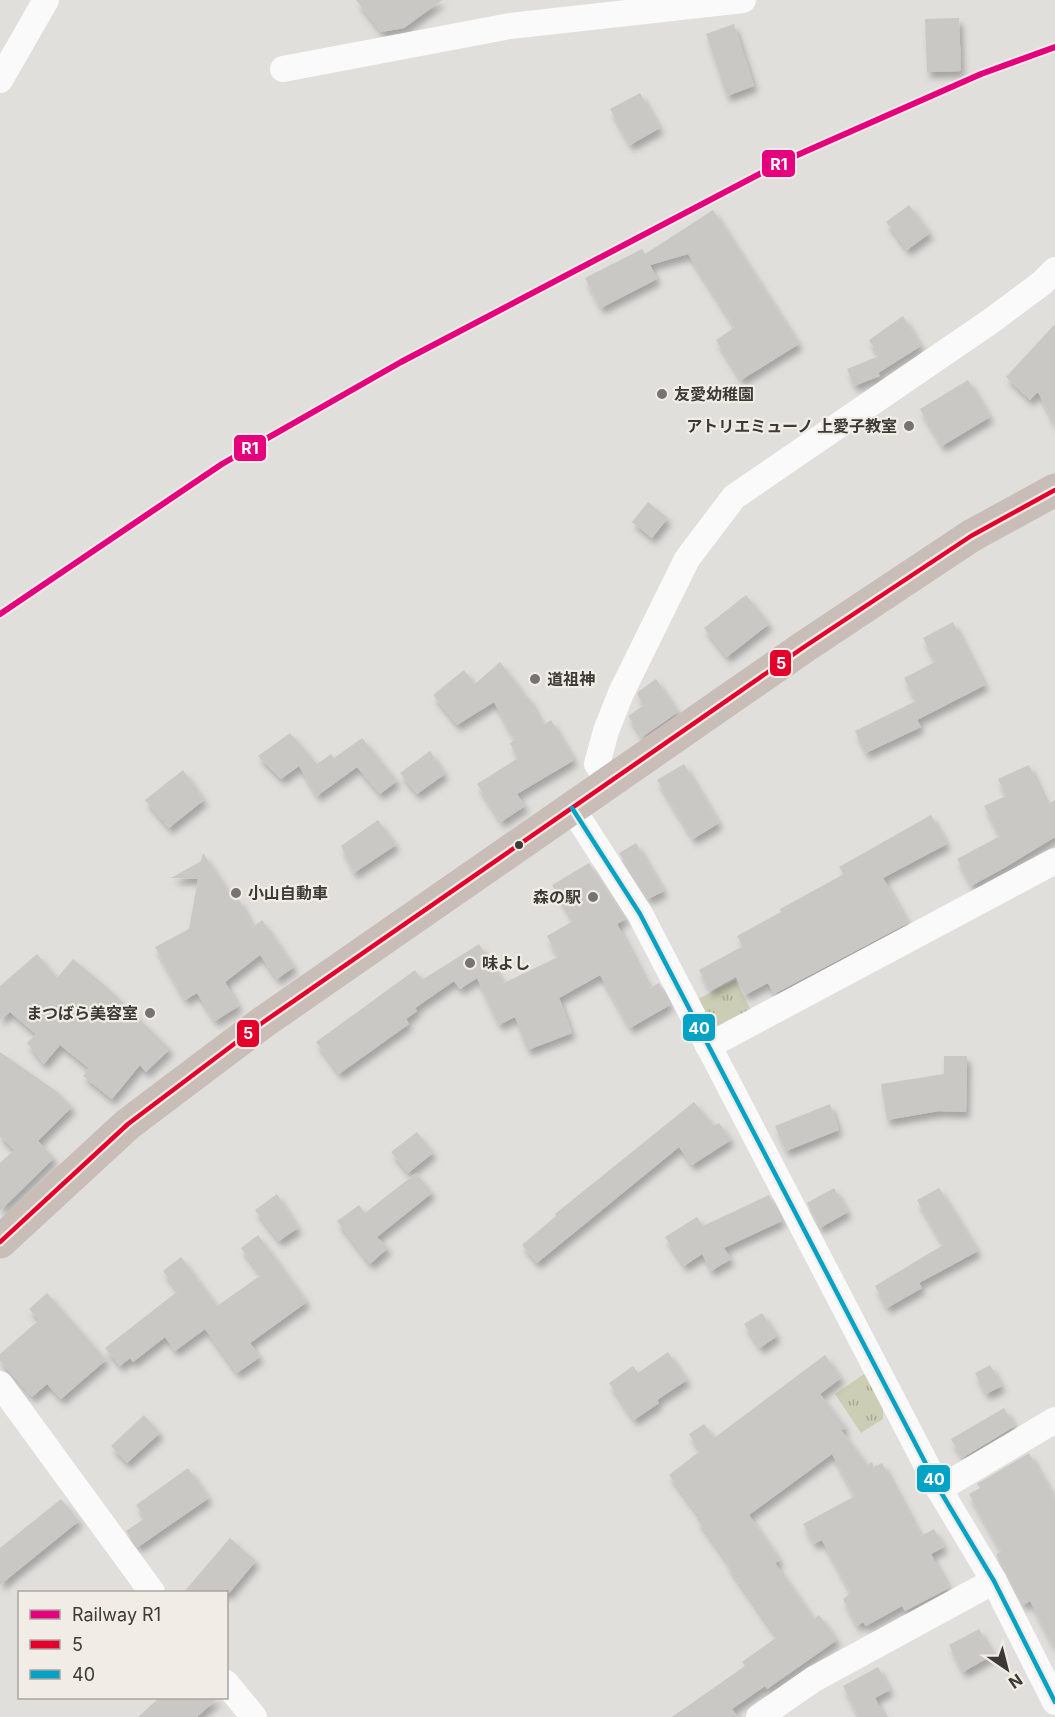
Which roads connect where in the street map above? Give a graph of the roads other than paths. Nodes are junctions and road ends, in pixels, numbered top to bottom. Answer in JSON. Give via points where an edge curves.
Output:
{"nodes":[{"id":1,"x":46,"y":0,"type":"edge"},
{"id":2,"x":743,"y":0,"type":"edge"},
{"id":3,"x":283,"y":69,"type":"dead end"},
{"id":4,"x":0,"y":80,"type":"edge"},
{"id":5,"x":1055,"y":270,"type":"edge"},
{"id":6,"x":1055,"y":490,"type":"edge"},
{"id":7,"x":608,"y":781,"type":"junction"},
{"id":8,"x":572,"y":808,"type":"junction"},
{"id":9,"x":1055,"y":861,"type":"edge"},
{"id":10,"x":708,"y":1046,"type":"junction"},
{"id":11,"x":0,"y":1242,"type":"edge"},
{"id":12,"x":0,"y":1384,"type":"edge"},
{"id":13,"x":1055,"y":1420,"type":"edge"},
{"id":14,"x":939,"y":1489,"type":"junction"},
{"id":15,"x":994,"y":1581,"type":"junction"},
{"id":16,"x":151,"y":1591,"type":"edge"},
{"id":17,"x":228,"y":1685,"type":"edge"},
{"id":18,"x":1055,"y":1702,"type":"edge"},
{"id":19,"x":254,"y":1717,"type":"edge"},
{"id":20,"x":759,"y":1717,"type":"edge"}],
"edges":[{"from":1,"to":4,"type":"street"},
{"from":2,"to":3,"type":"street","via":[[510,26]]},
{"from":5,"to":7,"type":"street","via":[[991,321],[734,497],[687,559],[621,693],[597,764]]},
{"from":6,"to":7,"type":"highway","via":[[971,536]]},
{"from":7,"to":8,"type":"highway"},
{"from":8,"to":10,"type":"street","via":[[640,914]]},
{"from":8,"to":11,"type":"highway","via":[[215,1057],[128,1124]]},
{"from":9,"to":10,"type":"street"},
{"from":10,"to":14,"type":"street"},
{"from":12,"to":16,"type":"street"},
{"from":13,"to":14,"type":"street"},
{"from":14,"to":15,"type":"street"},
{"from":15,"to":18,"type":"street"},
{"from":15,"to":20,"type":"street","via":[[814,1678]]},
{"from":17,"to":19,"type":"street"}]}
